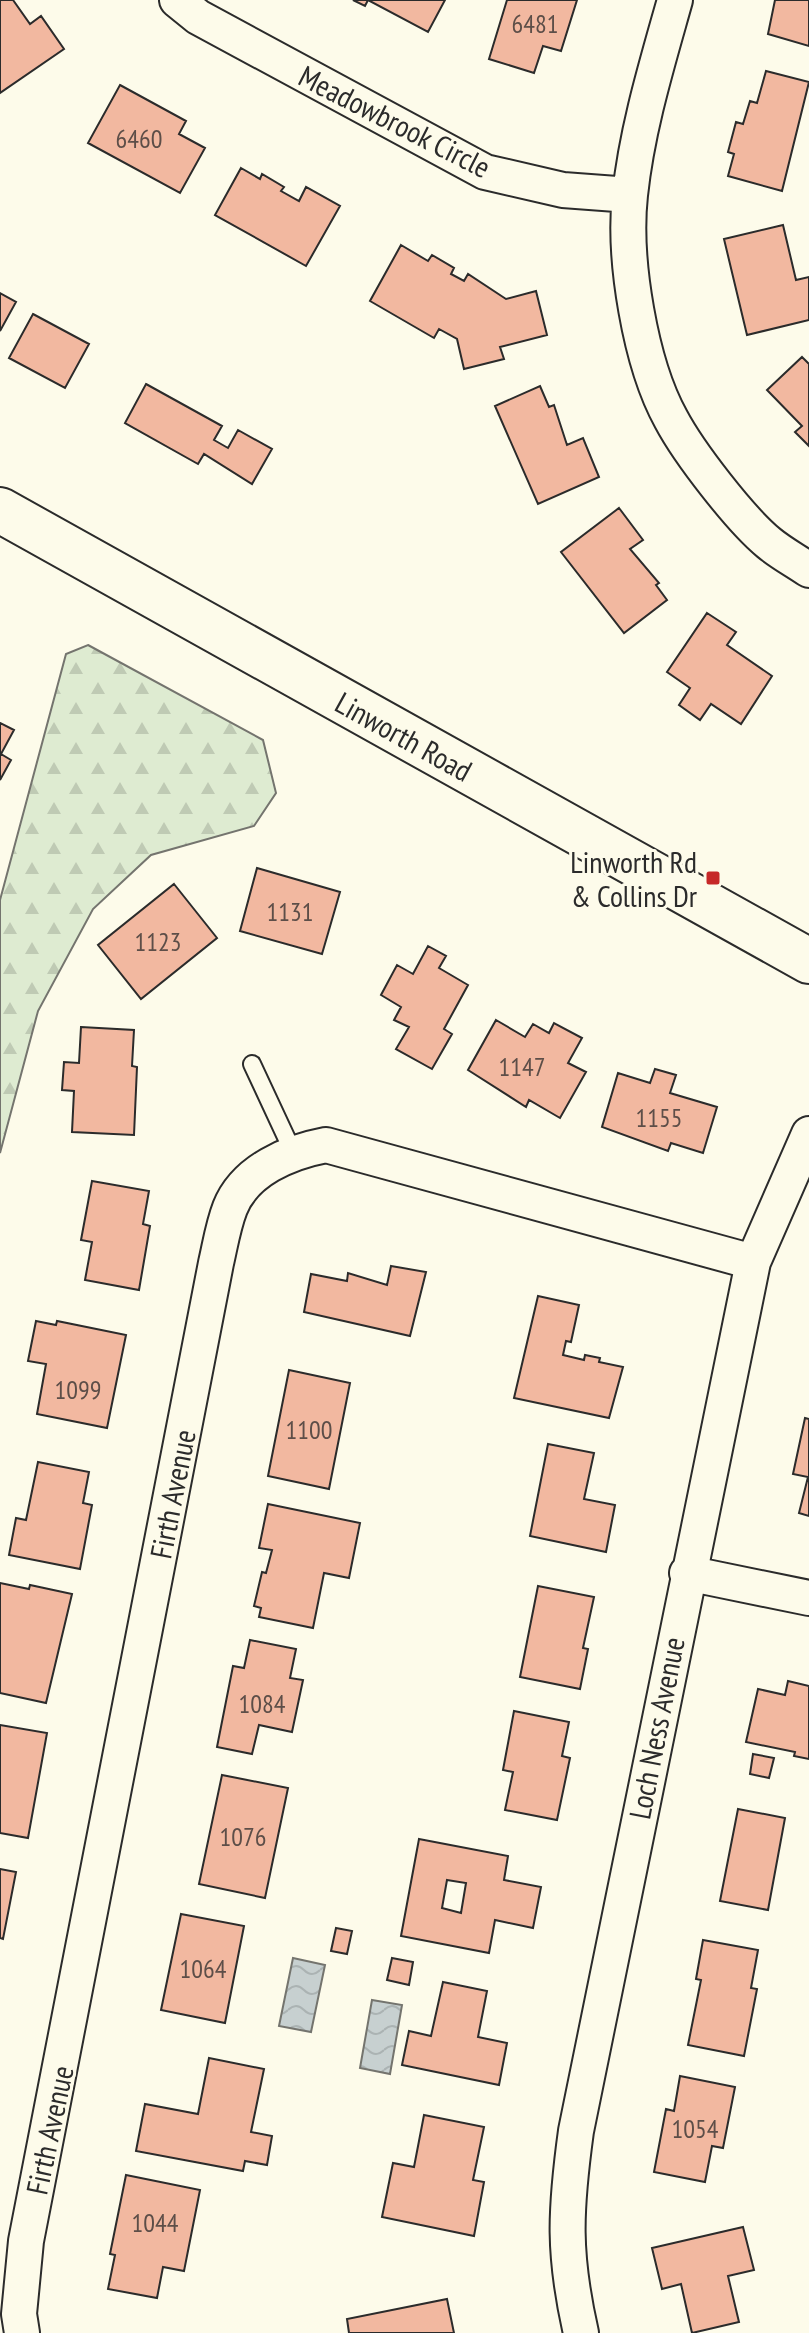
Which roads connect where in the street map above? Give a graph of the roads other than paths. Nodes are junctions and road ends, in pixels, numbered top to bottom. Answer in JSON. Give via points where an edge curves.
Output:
{"nodes":[{"id":1,"x":177,"y":0,"type":"edge"},
{"id":2,"x":675,"y":0,"type":"edge"},
{"id":3,"x":630,"y":195,"type":"junction"},
{"id":4,"x":0,"y":510,"type":"edge"},
{"id":5,"x":809,"y":570,"type":"edge"},
{"id":6,"x":809,"y":961,"type":"edge"},
{"id":7,"x":252,"y":1064,"type":"dead end"},
{"id":8,"x":809,"y":1134,"type":"edge"},
{"id":9,"x":293,"y":1152,"type":"junction"},
{"id":10,"x":753,"y":1262,"type":"junction"},
{"id":11,"x":687,"y":1573,"type":"junction"},
{"id":12,"x":809,"y":1598,"type":"edge"},
{"id":13,"x":22,"y":2333,"type":"edge"},
{"id":14,"x":581,"y":2333,"type":"edge"}],
"edges":[{"from":1,"to":3,"type":"street","name":"Meadowbrook Circle","via":[[198,17],[485,172],[563,190]]},
{"from":2,"to":3,"type":"street"},
{"from":3,"to":5,"type":"street","via":[[631,276],[641,335],[671,419],[767,542]]},
{"from":4,"to":6,"type":"main road","name":"Linworth Road"},
{"from":7,"to":9,"type":"lane"},
{"from":8,"to":10,"type":"street","name":"Loch Ness Avenue"},
{"from":9,"to":10,"type":"street","name":"Firth Avenue","via":[[326,1145]]},
{"from":9,"to":13,"type":"street","name":"Firth Avenue","via":[[261,1170],[231,1206],[216,1263],[26,2241]]},
{"from":10,"to":11,"type":"street","name":"Loch Ness Avenue"},
{"from":11,"to":12,"type":"street"},
{"from":11,"to":14,"type":"street","name":"Loch Ness Avenue","via":[[576,2131],[565,2211],[569,2280]]}]}
